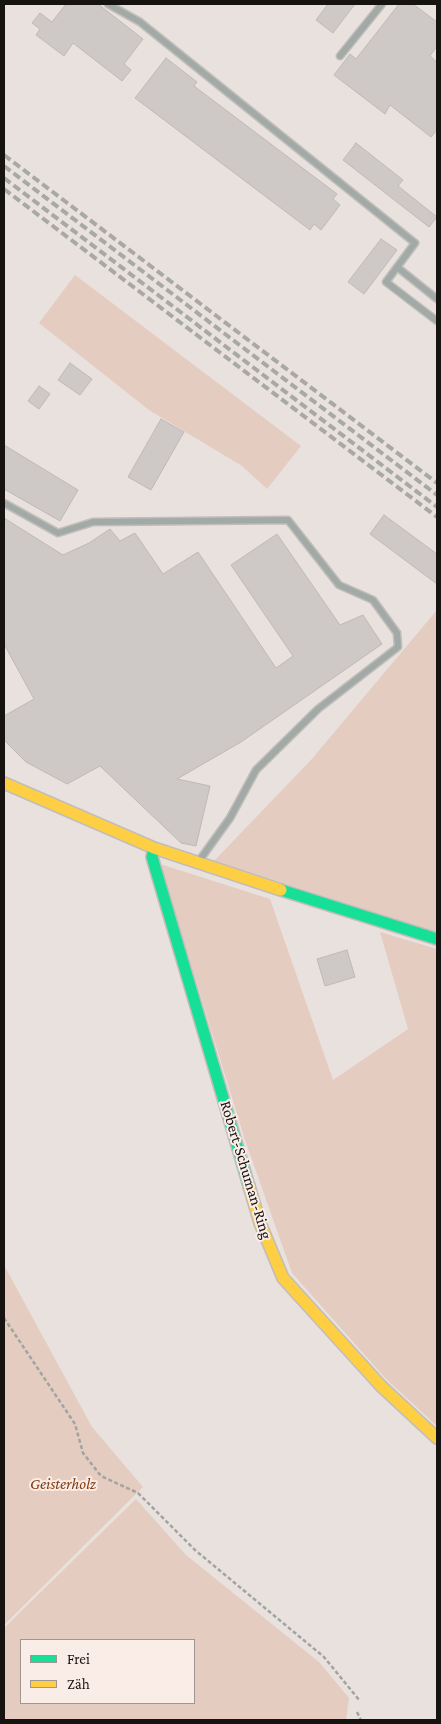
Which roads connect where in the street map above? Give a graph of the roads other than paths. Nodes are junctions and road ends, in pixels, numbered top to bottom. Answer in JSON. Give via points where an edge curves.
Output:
{"nodes":[{"id":1,"x":108,"y":4,"type":"edge"},
{"id":2,"x":382,"y":4,"type":"edge"},
{"id":3,"x":340,"y":56,"type":"dead end"},
{"id":4,"x":398,"y":267,"type":"junction"},
{"id":5,"x":437,"y":299,"type":"edge"},
{"id":6,"x":437,"y":322,"type":"edge"},
{"id":7,"x":4,"y":503,"type":"edge"},
{"id":8,"x":4,"y":783,"type":"edge"},
{"id":9,"x":154,"y":848,"type":"junction"},
{"id":10,"x":197,"y":863,"type":"junction"},
{"id":11,"x":437,"y":939,"type":"edge"},
{"id":12,"x":437,"y":1438,"type":"edge"}],
"edges":[{"from":1,"to":4,"type":"lane","via":[[140,22],[415,243]]},
{"from":2,"to":3,"type":"lane"},
{"from":4,"to":5,"type":"lane"},
{"from":4,"to":6,"type":"lane","via":[[386,282]]},
{"from":7,"to":10,"type":"lane","via":[[58,534],[93,522],[288,520],[339,585],[373,600],[397,633],[398,647],[318,709],[256,770],[230,818]]},
{"from":8,"to":9,"type":"street"},
{"from":9,"to":10,"type":"street"},
{"from":9,"to":12,"type":"street","name":"Robert-Schuman-Ring","via":[[152,857],[260,1223],[283,1278],[381,1386]]},
{"from":10,"to":11,"type":"street"}]}
